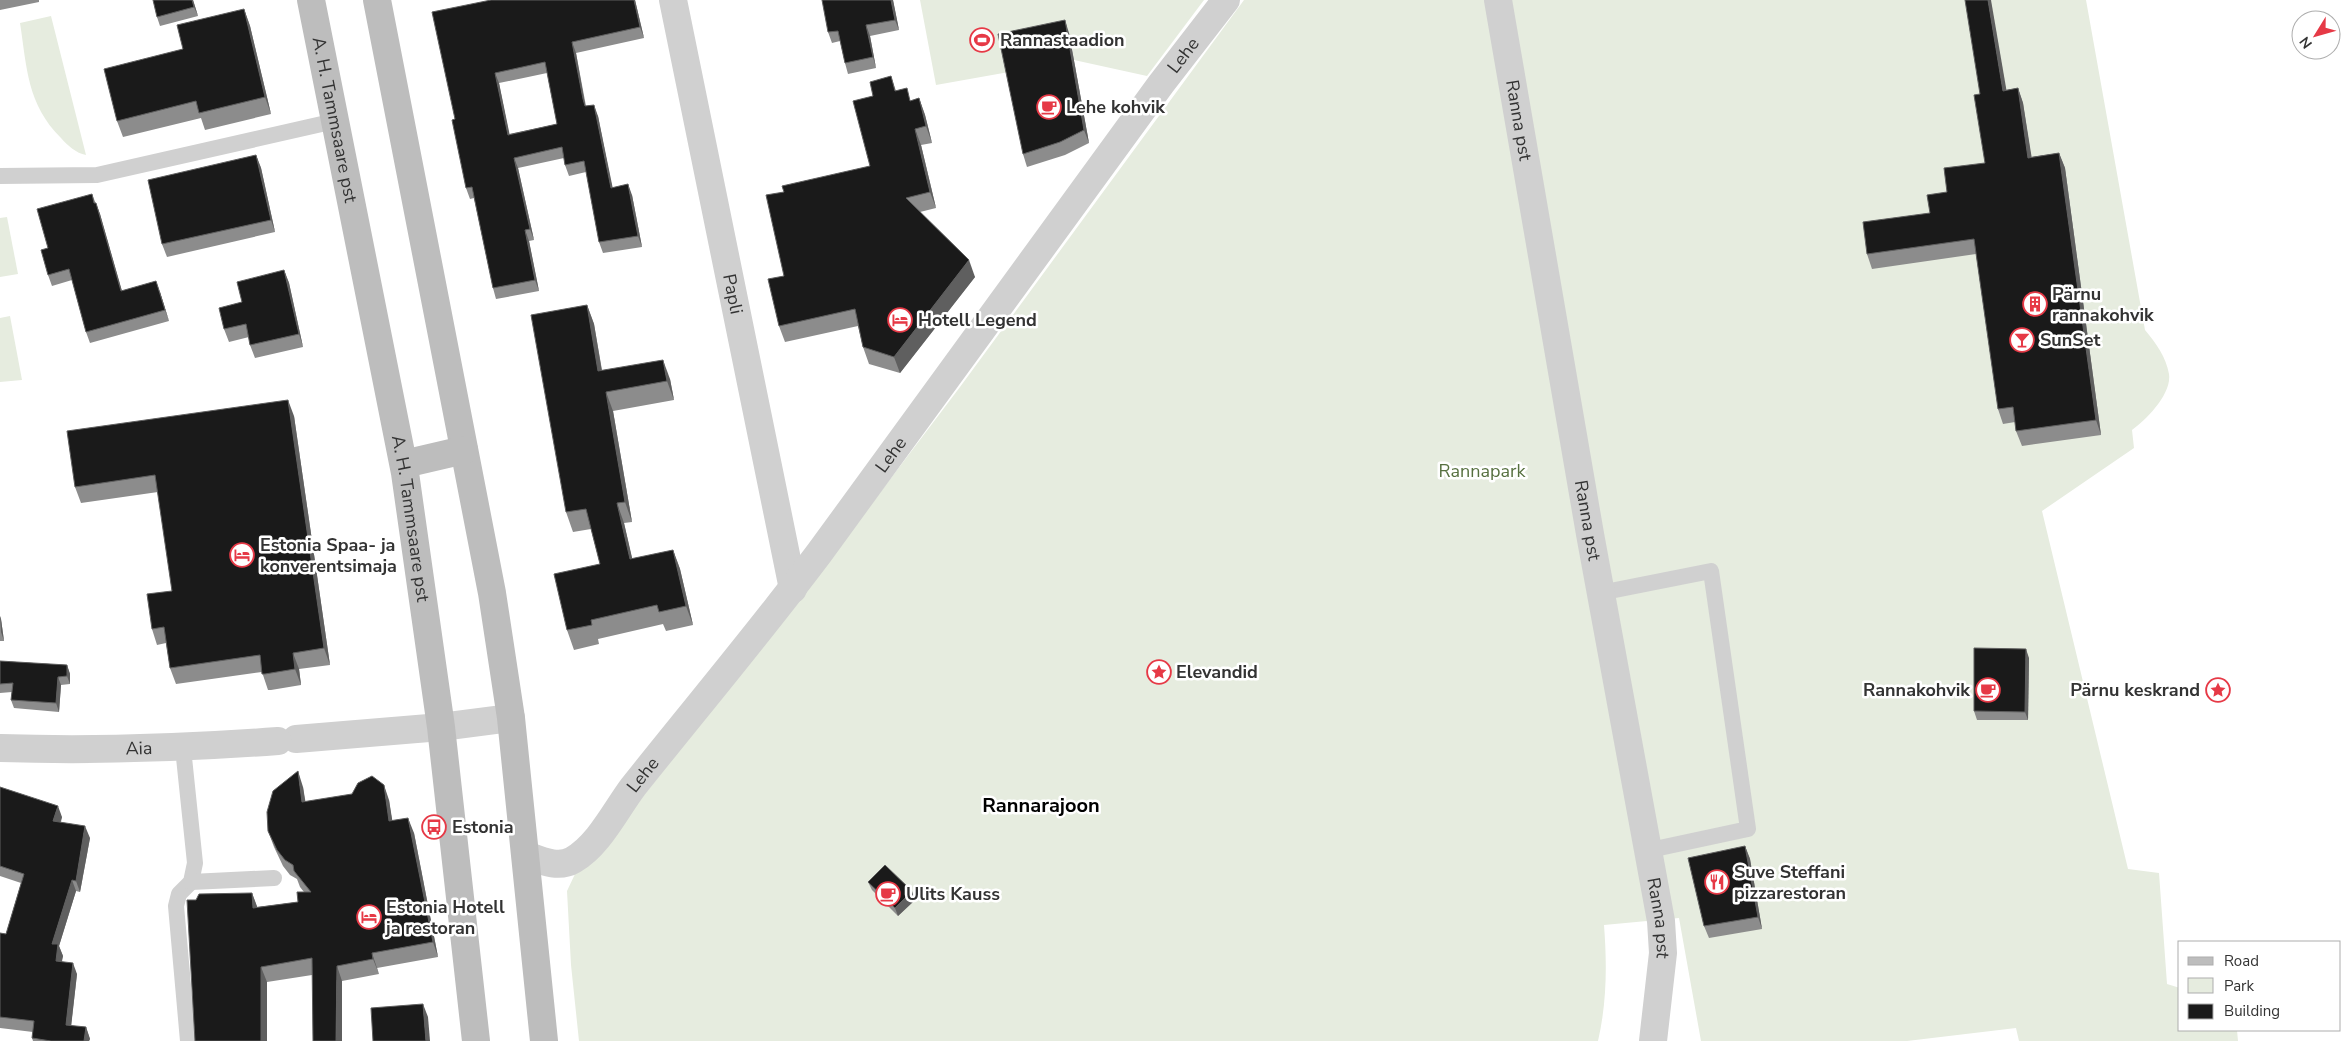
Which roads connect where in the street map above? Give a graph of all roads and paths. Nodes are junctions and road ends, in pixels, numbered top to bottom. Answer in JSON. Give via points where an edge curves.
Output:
{"nodes":[{"id":1,"x":311,"y":0,"type":"edge"},
{"id":2,"x":376,"y":0,"type":"edge"},
{"id":3,"x":673,"y":0,"type":"edge"},
{"id":4,"x":1226,"y":0,"type":"edge"},
{"id":5,"x":1498,"y":0,"type":"edge"},
{"id":6,"x":335,"y":120,"type":"junction"},
{"id":7,"x":0,"y":176,"type":"edge"},
{"id":8,"x":464,"y":450,"type":"junction"},
{"id":9,"x":404,"y":464,"type":"junction"},
{"id":10,"x":793,"y":589,"type":"junction"},
{"id":11,"x":1600,"y":593,"type":"junction"},
{"id":12,"x":511,"y":718,"type":"junction"},
{"id":13,"x":440,"y":727,"type":"junction"},
{"id":14,"x":0,"y":748,"type":"edge"},
{"id":15,"x":183,"y":748,"type":"junction"},
{"id":16,"x":1650,"y":850,"type":"junction"},
{"id":17,"x":526,"y":855,"type":"junction"},
{"id":18,"x":274,"y":878,"type":"dead end"},
{"id":19,"x":191,"y":882,"type":"junction"},
{"id":20,"x":188,"y":1041,"type":"edge"},
{"id":21,"x":476,"y":1041,"type":"edge"},
{"id":22,"x":544,"y":1041,"type":"edge"},
{"id":23,"x":1653,"y":1041,"type":"edge"}],
"edges":[{"from":1,"to":6,"type":"street","name":"A. H. Tammsaare pst"},
{"from":2,"to":8,"type":"street"},
{"from":3,"to":10,"type":"street","name":"Papli"},
{"from":4,"to":10,"type":"street","name":"Lehe","via":[[1161,84]]},
{"from":5,"to":11,"type":"street","name":"Ranna pst"},
{"from":6,"to":7,"type":"lane","via":[[97,175]]},
{"from":6,"to":9,"type":"street","name":"A. H. Tammsaare pst"},
{"from":8,"to":9,"type":"street"},
{"from":8,"to":12,"type":"street","via":[[492,593]]},
{"from":9,"to":13,"type":"street","name":"A. H. Tammsaare pst"},
{"from":10,"to":17,"type":"street","name":"Lehe","via":[[632,789],[588,850],[572,862],[551,864]]},
{"from":11,"to":16,"type":"street","name":"Ranna pst"},
{"from":11,"to":16,"type":"lane","via":[[1711,571],[1748,829]]},
{"from":12,"to":13,"type":"street","name":"Aia"},
{"from":12,"to":17,"type":"street"},
{"from":13,"to":15,"type":"street","name":"Aia"},
{"from":13,"to":21,"type":"street","name":"A. H. Tammsaare pst"},
{"from":14,"to":15,"type":"street","name":"Aia"},
{"from":15,"to":19,"type":"lane","via":[[195,863]]},
{"from":16,"to":23,"type":"street","name":"Ranna pst","via":[[1663,954]]},
{"from":17,"to":22,"type":"street"},
{"from":18,"to":19,"type":"lane"},
{"from":19,"to":20,"type":"lane","via":[[179,894],[176,906]]}]}
